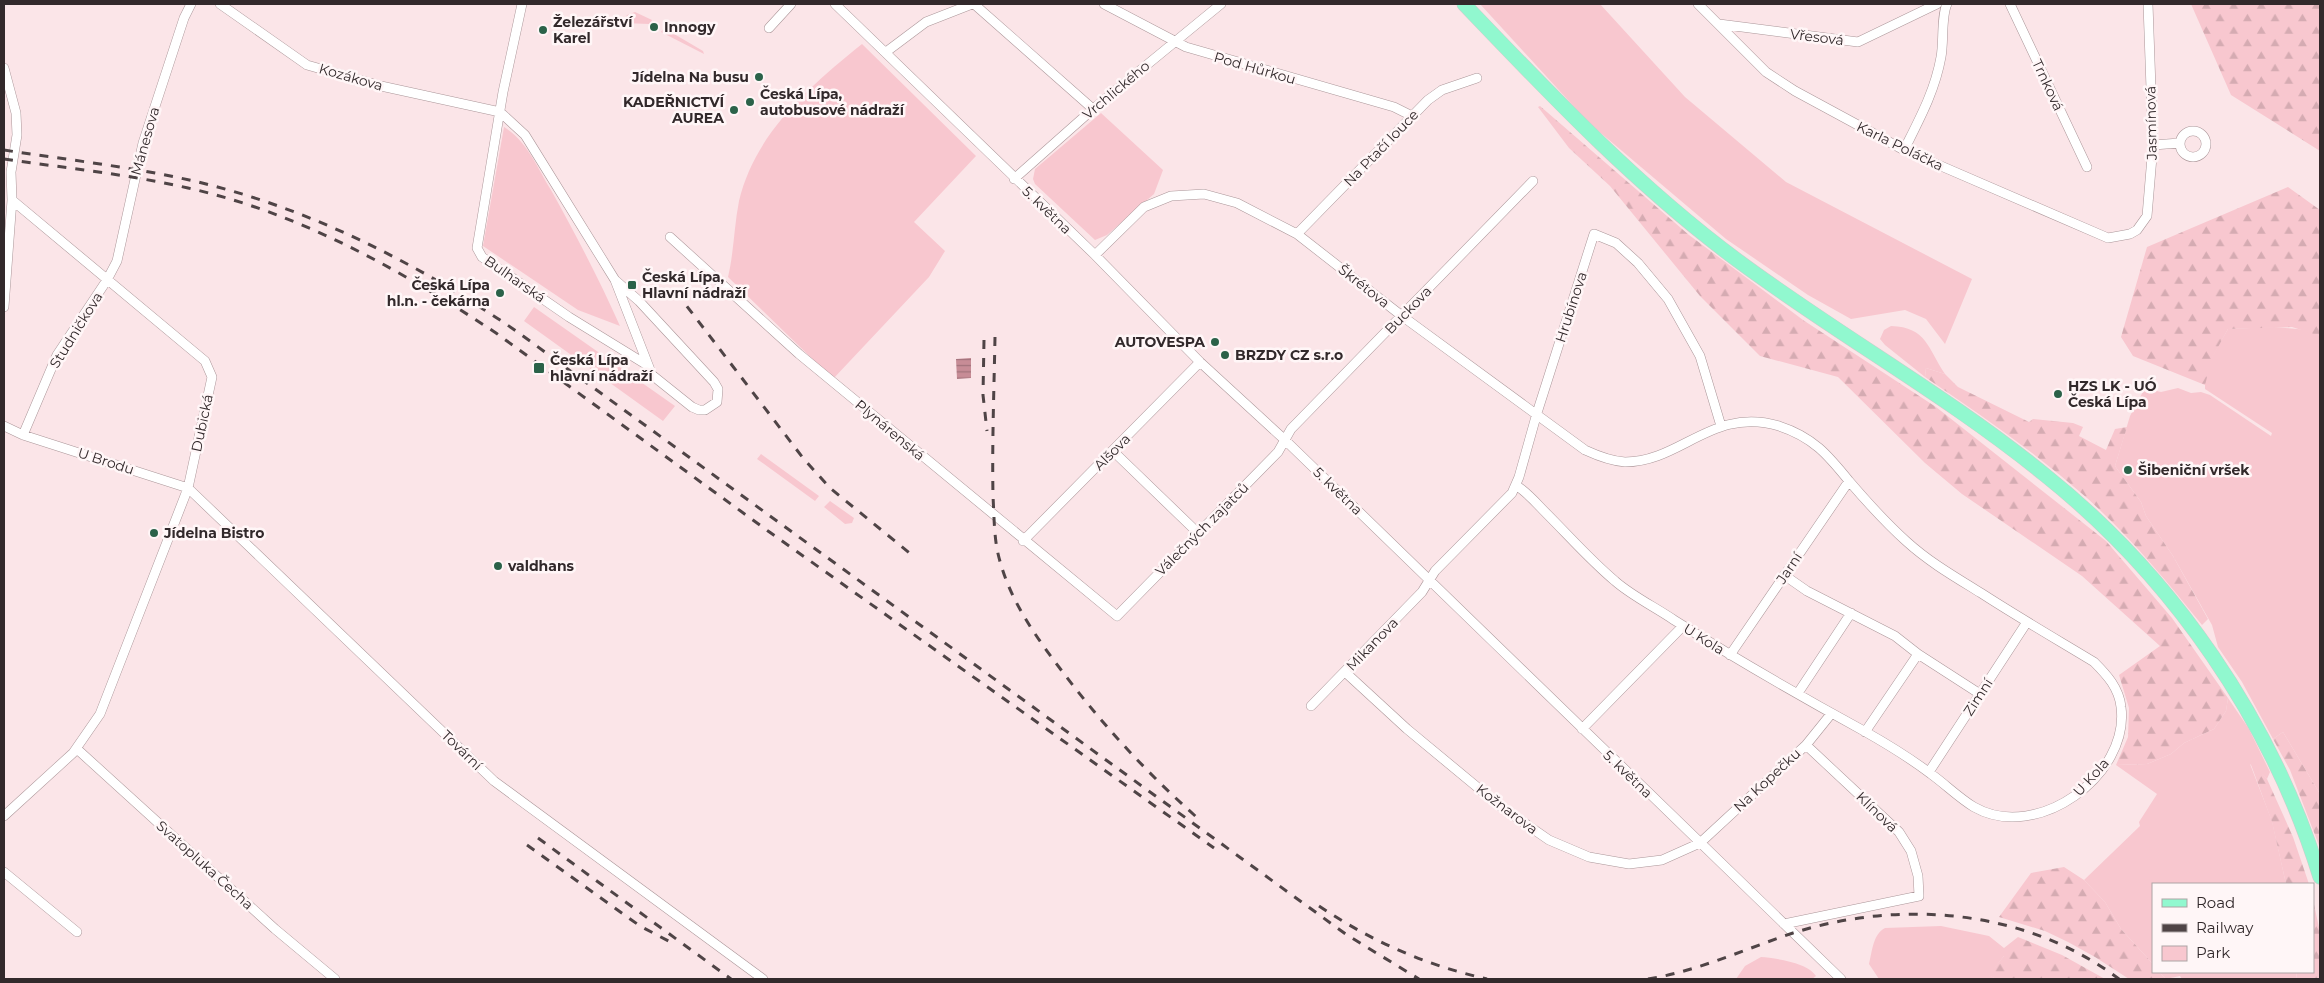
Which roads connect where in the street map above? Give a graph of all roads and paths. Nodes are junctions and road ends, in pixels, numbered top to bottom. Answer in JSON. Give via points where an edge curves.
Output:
{"nodes":[{"id":1,"x":191,"y":4,"type":"edge"},
{"id":2,"x":220,"y":4,"type":"edge"},
{"id":3,"x":522,"y":4,"type":"edge"},
{"id":4,"x":790,"y":4,"type":"edge"},
{"id":5,"x":835,"y":4,"type":"edge"},
{"id":6,"x":973,"y":4,"type":"edge"},
{"id":7,"x":1104,"y":4,"type":"edge"},
{"id":8,"x":1221,"y":4,"type":"edge"},
{"id":9,"x":1464,"y":4,"type":"edge"},
{"id":10,"x":1698,"y":4,"type":"edge"},
{"id":11,"x":1937,"y":4,"type":"edge"},
{"id":12,"x":1947,"y":4,"type":"edge"},
{"id":13,"x":2010,"y":4,"type":"edge"},
{"id":14,"x":2148,"y":4,"type":"edge"},
{"id":15,"x":1706,"y":7,"type":"edge"},
{"id":16,"x":1719,"y":24,"type":"junction"},
{"id":17,"x":769,"y":28,"type":"dead end"},
{"id":18,"x":1174,"y":41,"type":"junction"},
{"id":19,"x":886,"y":52,"type":"junction"},
{"id":20,"x":4,"y":68,"type":"edge"},
{"id":21,"x":1477,"y":78,"type":"dead end"},
{"id":22,"x":1094,"y":109,"type":"junction"},
{"id":23,"x":500,"y":112,"type":"junction"},
{"id":24,"x":1412,"y":116,"type":"junction"},
{"id":25,"x":2180,"y":143,"type":"dead end"},
{"id":26,"x":2153,"y":145,"type":"junction"},
{"id":27,"x":1904,"y":150,"type":"junction"},
{"id":28,"x":2087,"y":167,"type":"dead end"},
{"id":29,"x":1014,"y":179,"type":"junction"},
{"id":30,"x":1533,"y":181,"type":"dead end"},
{"id":31,"x":12,"y":200,"type":"junction"},
{"id":32,"x":1297,"y":234,"type":"junction"},
{"id":33,"x":2130,"y":234,"type":"joint"},
{"id":34,"x":670,"y":237,"type":"dead end"},
{"id":35,"x":1095,"y":256,"type":"junction"},
{"id":36,"x":107,"y":280,"type":"junction"},
{"id":37,"x":615,"y":280,"type":"junction"},
{"id":38,"x":4,"y":307,"type":"edge"},
{"id":39,"x":1402,"y":316,"type":"junction"},
{"id":40,"x":1200,"y":362,"type":"junction"},
{"id":41,"x":647,"y":365,"type":"junction"},
{"id":42,"x":1537,"y":413,"type":"junction"},
{"id":43,"x":4,"y":426,"type":"edge"},
{"id":44,"x":1721,"y":426,"type":"junction"},
{"id":45,"x":24,"y":435,"type":"junction"},
{"id":46,"x":1286,"y":441,"type":"junction"},
{"id":47,"x":1113,"y":451,"type":"junction"},
{"id":48,"x":1625,"y":462,"type":"joint"},
{"id":49,"x":1849,"y":480,"type":"junction"},
{"id":50,"x":1517,"y":486,"type":"junction"},
{"id":51,"x":188,"y":488,"type":"junction"},
{"id":52,"x":1198,"y":533,"type":"junction"},
{"id":53,"x":1023,"y":541,"type":"junction"},
{"id":54,"x":1784,"y":575,"type":"junction"},
{"id":55,"x":1429,"y":580,"type":"junction"},
{"id":56,"x":1851,"y":613,"type":"junction"},
{"id":57,"x":1117,"y":616,"type":"joint"},
{"id":58,"x":2027,"y":622,"type":"junction"},
{"id":59,"x":1683,"y":626,"type":"junction"},
{"id":60,"x":1918,"y":654,"type":"junction"},
{"id":61,"x":1730,"y":655,"type":"junction"},
{"id":62,"x":1345,"y":672,"type":"junction"},
{"id":63,"x":1798,"y":693,"type":"junction"},
{"id":64,"x":1980,"y":694,"type":"junction"},
{"id":65,"x":1312,"y":706,"type":"dead end"},
{"id":66,"x":1831,"y":714,"type":"junction"},
{"id":67,"x":1582,"y":729,"type":"junction"},
{"id":68,"x":1865,"y":732,"type":"junction"},
{"id":69,"x":1806,"y":745,"type":"junction"},
{"id":70,"x":76,"y":749,"type":"junction"},
{"id":71,"x":1929,"y":772,"type":"junction"},
{"id":72,"x":4,"y":816,"type":"edge"},
{"id":73,"x":1700,"y":842,"type":"junction"},
{"id":74,"x":4,"y":872,"type":"edge"},
{"id":75,"x":2320,"y":877,"type":"edge"},
{"id":76,"x":1784,"y":924,"type":"junction"},
{"id":77,"x":77,"y":932,"type":"dead end"},
{"id":78,"x":335,"y":979,"type":"edge"},
{"id":79,"x":762,"y":979,"type":"edge"},
{"id":80,"x":1841,"y":979,"type":"edge"}],
"edges":[{"from":1,"to":36,"type":"street","name":"Mánesova","via":[[143,143],[117,261]]},
{"from":2,"to":23,"type":"street","name":"Kozákova","via":[[307,65],[381,86]]},
{"from":3,"to":23,"type":"street","name":"Bulharská"},
{"from":4,"to":17,"type":"street"},
{"from":5,"to":19,"type":"street","name":"5. května"},
{"from":6,"to":19,"type":"street","via":[[926,22]]},
{"from":6,"to":22,"type":"street"},
{"from":7,"to":18,"type":"street","name":"Pod Hůrkou"},
{"from":8,"to":18,"type":"street","name":"Vrchlického"},
{"from":9,"to":75,"type":"main road","via":[[1580,125],[1692,225],[2002,442],[2046,476],[2116,539],[2190,625],[2249,714],[2282,779]]},
{"from":10,"to":15,"type":"street","name":"Karla Poláčka"},
{"from":11,"to":16,"type":"street","name":"Vřesová","via":[[1858,42]]},
{"from":12,"to":27,"type":"street","via":[[1936,78]]},
{"from":13,"to":28,"type":"street","name":"Trnková"},
{"from":14,"to":26,"type":"street","name":"Jasmínová"},
{"from":15,"to":16,"type":"street","name":"Karla Poláčka"},
{"from":16,"to":27,"type":"street","name":"Karla Poláčka","via":[[1773,77]]},
{"from":18,"to":22,"type":"street","name":"Vrchlického"},
{"from":18,"to":24,"type":"street","name":"Pod Hůrkou","via":[[1243,65],[1394,107]]},
{"from":19,"to":29,"type":"street","name":"5. května"},
{"from":20,"to":31,"type":"street","via":[[16,113],[18,135],[11,172]]},
{"from":21,"to":24,"type":"street","name":"Na Ptačí louce","via":[[1442,90]]},
{"from":22,"to":29,"type":"street","name":"Vrchlického"},
{"from":23,"to":37,"type":"street","name":"Bulharská","via":[[525,135]]},
{"from":23,"to":41,"type":"street","name":"Bulharská","via":[[478,248],[482,257],[569,317]]},
{"from":24,"to":32,"type":"street","name":"Na Ptačí louce"},
{"from":25,"to":26,"type":"street"},
{"from":26,"to":33,"type":"street","name":"Jasmínová","via":[[2147,216],[2138,230]]},
{"from":27,"to":33,"type":"street","name":"Karla Poláčka","via":[[2108,238]]},
{"from":29,"to":35,"type":"street","name":"5. května"},
{"from":30,"to":39,"type":"street","name":"Buckova"},
{"from":31,"to":36,"type":"street","name":"Dubická"},
{"from":31,"to":38,"type":"street"},
{"from":32,"to":35,"type":"street","name":"Škrétova","via":[[1237,202],[1204,194],[1171,196],[1144,207]]},
{"from":32,"to":39,"type":"street","name":"Škrétova"},
{"from":34,"to":53,"type":"street","name":"Plynárenská","via":[[799,354]]},
{"from":35,"to":40,"type":"street","name":"5. května"},
{"from":36,"to":45,"type":"street","name":"Studničkova","via":[[57,355]]},
{"from":36,"to":51,"type":"street","name":"Dubická","via":[[205,361],[212,377]]},
{"from":37,"to":41,"type":"street","name":"Bulharská"},
{"from":37,"to":41,"type":"street","name":"Bulharská","via":[[714,382],[718,389],[717,402],[705,410],[692,407],[661,384]]},
{"from":39,"to":42,"type":"street","name":"Škrétova"},
{"from":39,"to":46,"type":"street","name":"Buckova","via":[[1291,429]]},
{"from":40,"to":46,"type":"street","name":"5. května"},
{"from":40,"to":47,"type":"street","name":"Alšova"},
{"from":42,"to":44,"type":"street","name":"Hrubínova","via":[[1594,234],[1616,243],[1638,263],[1668,299],[1700,356]]},
{"from":42,"to":48,"type":"street","name":"Škrétova","via":[[1585,450],[1601,458]]},
{"from":42,"to":50,"type":"street","name":"Hrubínova"},
{"from":43,"to":45,"type":"street","name":"U Brodu"},
{"from":44,"to":48,"type":"street","name":"U Kola","via":[[1652,457]]},
{"from":44,"to":49,"type":"street","name":"U Kola","via":[[1759,423],[1797,432],[1816,444]]},
{"from":45,"to":51,"type":"street","name":"U Brodu"},
{"from":46,"to":52,"type":"street","name":"Válečných zajatců"},
{"from":46,"to":55,"type":"street","name":"5. května"},
{"from":47,"to":52,"type":"street"},
{"from":47,"to":53,"type":"street","name":"Alšova"},
{"from":49,"to":54,"type":"street","name":"Jarní"},
{"from":49,"to":58,"type":"street","name":"U Kola","via":[[1907,542]]},
{"from":50,"to":55,"type":"street","name":"Hrubínova"},
{"from":50,"to":59,"type":"street","name":"U Kola","via":[[1615,582]]},
{"from":51,"to":70,"type":"street","name":"Dubická","via":[[100,714]]},
{"from":51,"to":79,"type":"street","name":"Tovární","via":[[494,781]]},
{"from":52,"to":57,"type":"street","name":"Válečných zajatců"},
{"from":53,"to":57,"type":"street","name":"Plynárenská"},
{"from":54,"to":56,"type":"street","via":[[1807,591]]},
{"from":54,"to":61,"type":"street","name":"Jarní"},
{"from":55,"to":62,"type":"street","name":"Mikanova","via":[[1422,592]]},
{"from":55,"to":67,"type":"street","name":"5. května"},
{"from":56,"to":60,"type":"street","via":[[1895,636]]},
{"from":56,"to":63,"type":"street"},
{"from":58,"to":64,"type":"street","name":"Zimní"},
{"from":58,"to":71,"type":"street","name":"U Kola","via":[[2094,662],[2107,674],[2116,689],[2122,724],[2109,758],[2072,799],[2059,807],[2018,817],[1974,807]]},
{"from":59,"to":61,"type":"street","name":"U Kola"},
{"from":59,"to":67,"type":"street"},
{"from":60,"to":64,"type":"street"},
{"from":60,"to":68,"type":"street"},
{"from":61,"to":63,"type":"street","name":"U Kola"},
{"from":62,"to":65,"type":"street","name":"Mikanova"},
{"from":62,"to":73,"type":"street","name":"Kožnarova","via":[[1407,729],[1500,806],[1549,840],[1588,857],[1629,864],[1662,860]]},
{"from":63,"to":66,"type":"street","name":"U Kola"},
{"from":64,"to":71,"type":"street","name":"Zimní"},
{"from":66,"to":68,"type":"street","name":"U Kola"},
{"from":66,"to":69,"type":"street","name":"Na Kopečku"},
{"from":67,"to":73,"type":"street","name":"5. května"},
{"from":68,"to":71,"type":"street","name":"U Kola"},
{"from":69,"to":73,"type":"street","name":"Na Kopečku"},
{"from":69,"to":76,"type":"street","name":"Klínová","via":[[1898,832],[1911,851],[1918,876],[1919,896]]},
{"from":70,"to":72,"type":"street","name":"Dubická"},
{"from":70,"to":78,"type":"street","name":"Svatopluka Čecha"},
{"from":73,"to":76,"type":"street","name":"5. května"},
{"from":74,"to":77,"type":"street"},
{"from":76,"to":80,"type":"street","name":"5. května"}]}
